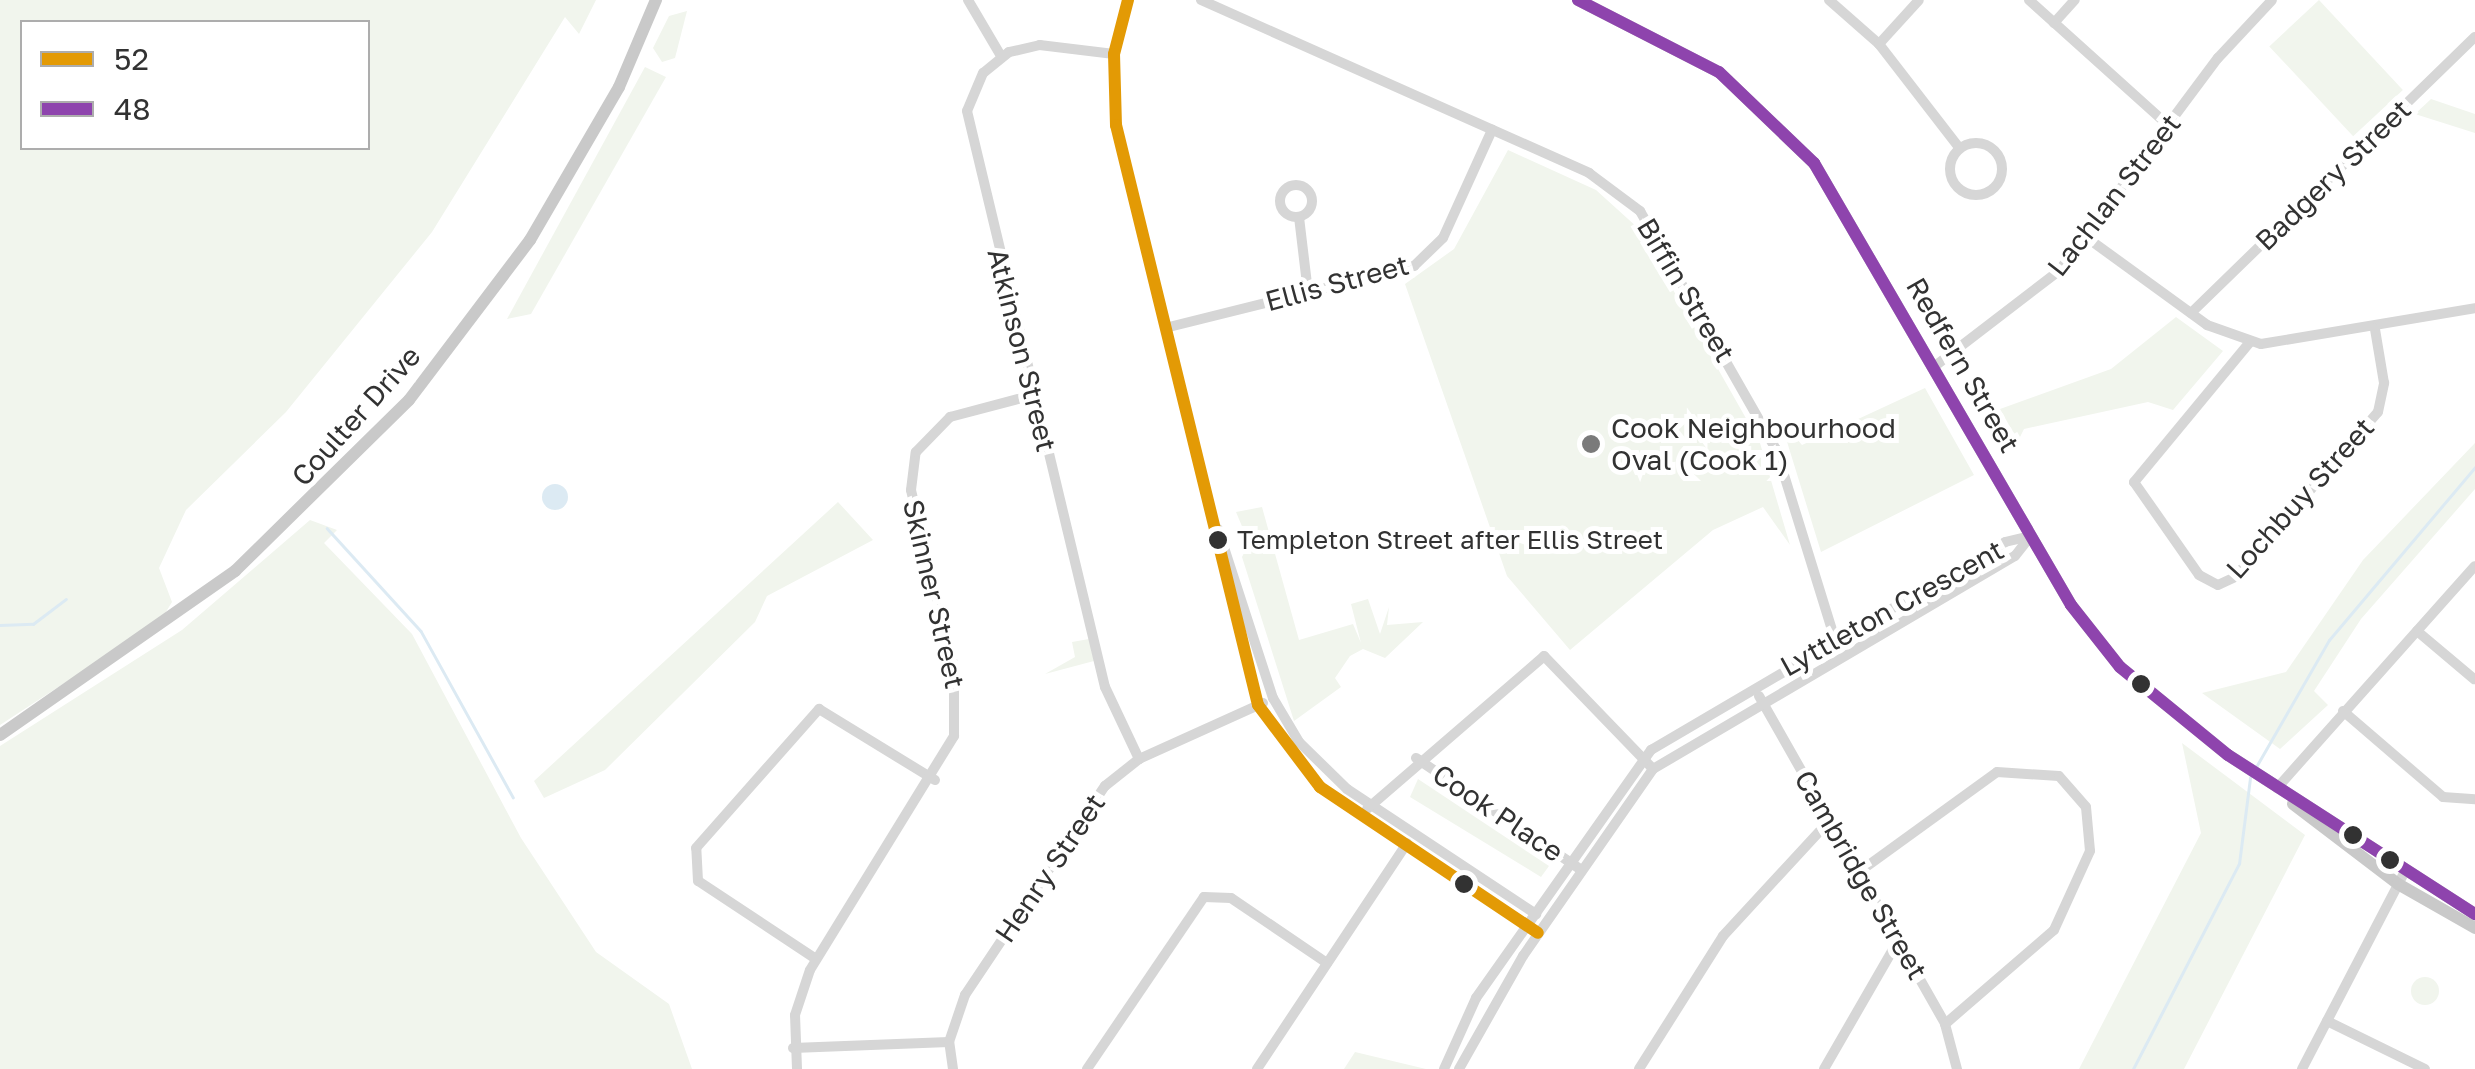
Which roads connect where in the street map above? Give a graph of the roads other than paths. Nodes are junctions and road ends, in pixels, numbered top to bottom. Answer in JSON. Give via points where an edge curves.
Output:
{"nodes":[{"id":1,"x":656,"y":0,"type":"edge"},
{"id":2,"x":664,"y":0,"type":"edge"},
{"id":3,"x":968,"y":0,"type":"edge"},
{"id":4,"x":1128,"y":0,"type":"edge"},
{"id":5,"x":1201,"y":0,"type":"edge"},
{"id":6,"x":1578,"y":0,"type":"edge"},
{"id":7,"x":1829,"y":0,"type":"edge"},
{"id":8,"x":1919,"y":0,"type":"edge"},
{"id":9,"x":2029,"y":0,"type":"edge"},
{"id":10,"x":2075,"y":0,"type":"edge"},
{"id":11,"x":2272,"y":0,"type":"edge"},
{"id":12,"x":2054,"y":23,"type":"junction"},
{"id":13,"x":644,"y":35,"type":"junction"},
{"id":14,"x":2475,"y":36,"type":"edge"},
{"id":15,"x":1879,"y":44,"type":"junction"},
{"id":16,"x":1114,"y":54,"type":"junction"},
{"id":17,"x":1002,"y":56,"type":"junction"},
{"id":18,"x":2168,"y":125,"type":"junction"},
{"id":19,"x":1492,"y":130,"type":"junction"},
{"id":20,"x":1957,"y":145,"type":"junction"},
{"id":21,"x":1298,"y":217,"type":"dead end"},
{"id":22,"x":2086,"y":237,"type":"junction"},
{"id":23,"x":1308,"y":293,"type":"junction"},
{"id":24,"x":2475,"y":308,"type":"edge"},
{"id":25,"x":2191,"y":313,"type":"junction"},
{"id":26,"x":1165,"y":328,"type":"junction"},
{"id":27,"x":2375,"y":329,"type":"junction"},
{"id":28,"x":2250,"y":342,"type":"junction"},
{"id":29,"x":1934,"y":366,"type":"junction"},
{"id":30,"x":1033,"y":394,"type":"junction"},
{"id":31,"x":1218,"y":528,"type":"junction"},
{"id":32,"x":2031,"y":536,"type":"junction"},
{"id":33,"x":2475,"y":566,"type":"edge"},
{"id":34,"x":2417,"y":632,"type":"junction"},
{"id":35,"x":1832,"y":641,"type":"junction"},
{"id":36,"x":1840,"y":656,"type":"junction"},
{"id":37,"x":2474,"y":679,"type":"edge"},
{"id":38,"x":1754,"y":686,"type":"junction"},
{"id":39,"x":1273,"y":698,"type":"junction"},
{"id":40,"x":1761,"y":700,"type":"junction"},
{"id":41,"x":1258,"y":705,"type":"junction"},
{"id":42,"x":2344,"y":711,"type":"junction"},
{"id":43,"x":0,"y":734,"type":"edge"},
{"id":44,"x":1416,"y":758,"type":"junction"},
{"id":45,"x":1643,"y":758,"type":"junction"},
{"id":46,"x":1139,"y":759,"type":"junction"},
{"id":47,"x":1654,"y":769,"type":"junction"},
{"id":48,"x":935,"y":780,"type":"junction"},
{"id":49,"x":2277,"y":788,"type":"junction"},
{"id":50,"x":2475,"y":799,"type":"edge"},
{"id":51,"x":1369,"y":806,"type":"junction"},
{"id":52,"x":1361,"y":818,"type":"junction"},
{"id":53,"x":1830,"y":820,"type":"junction"},
{"id":54,"x":1413,"y":834,"type":"junction"},
{"id":55,"x":1404,"y":846,"type":"junction"},
{"id":56,"x":1567,"y":860,"type":"junction"},
{"id":57,"x":1580,"y":868,"type":"junction"},
{"id":58,"x":2405,"y":871,"type":"junction"},
{"id":59,"x":1859,"y":872,"type":"junction"},
{"id":60,"x":2398,"y":884,"type":"junction"},
{"id":61,"x":1532,"y":912,"type":"junction"},
{"id":62,"x":2475,"y":914,"type":"edge"},
{"id":63,"x":1546,"y":921,"type":"junction"},
{"id":64,"x":1524,"y":924,"type":"junction"},
{"id":65,"x":2475,"y":928,"type":"edge"},
{"id":66,"x":1538,"y":933,"type":"junction"},
{"id":67,"x":1898,"y":941,"type":"junction"},
{"id":68,"x":816,"y":960,"type":"junction"},
{"id":69,"x":1327,"y":963,"type":"junction"},
{"id":70,"x":2327,"y":1021,"type":"junction"},
{"id":71,"x":1945,"y":1024,"type":"junction"},
{"id":72,"x":949,"y":1042,"type":"junction"},
{"id":73,"x":793,"y":1048,"type":"junction"},
{"id":74,"x":797,"y":1069,"type":"edge"},
{"id":75,"x":953,"y":1069,"type":"edge"},
{"id":76,"x":1086,"y":1069,"type":"edge"},
{"id":77,"x":1257,"y":1069,"type":"edge"},
{"id":78,"x":1444,"y":1069,"type":"edge"},
{"id":79,"x":1458,"y":1069,"type":"edge"},
{"id":80,"x":1639,"y":1069,"type":"edge"},
{"id":81,"x":1824,"y":1069,"type":"edge"},
{"id":82,"x":1957,"y":1069,"type":"edge"},
{"id":83,"x":2302,"y":1069,"type":"edge"},
{"id":84,"x":2425,"y":1069,"type":"edge"}],
"edges":[{"from":1,"to":13,"type":"main road","name":"Coulter Drive"},
{"from":2,"to":13,"type":"main road","name":"Coulter Drive"},
{"from":3,"to":17,"type":"street"},
{"from":4,"to":16,"type":"street"},
{"from":5,"to":19,"type":"street","name":"Biffin Street"},
{"from":6,"to":29,"type":"main road","name":"Redfern Street","via":[[1681,48],[1790,136],[1843,204]]},
{"from":7,"to":15,"type":"street"},
{"from":8,"to":15,"type":"street"},
{"from":9,"to":12,"type":"street"},
{"from":10,"to":12,"type":"street"},
{"from":11,"to":18,"type":"street","name":"Lachlan Street"},
{"from":12,"to":18,"type":"street"},
{"from":13,"to":43,"type":"main road","name":"Coulter Drive","via":[[530,240],[409,400],[236,571]]},
{"from":14,"to":25,"type":"street","name":"Badgery Street"},
{"from":15,"to":20,"type":"street"},
{"from":16,"to":17,"type":"street","via":[[1040,45]]},
{"from":16,"to":26,"type":"street","via":[[1116,125]]},
{"from":17,"to":30,"type":"street","name":"Atkinson Street","via":[[974,88],[968,126]]},
{"from":18,"to":22,"type":"street","name":"Lachlan Street"},
{"from":19,"to":23,"type":"street","name":"Ellis Street","via":[[1428,256]]},
{"from":19,"to":35,"type":"street","name":"Biffin Street","via":[[1600,179],[1640,211],[1766,427]]},
{"from":20,"to":20,"type":"street","via":[[1997,154],[2002,173],[1993,190],[1974,196],[1957,188],[1950,172]]},
{"from":21,"to":23,"type":"street"},
{"from":22,"to":25,"type":"street"},
{"from":22,"to":29,"type":"street","name":"Lachlan Street","via":[[2049,281]]},
{"from":23,"to":26,"type":"street","name":"Ellis Street"},
{"from":24,"to":27,"type":"street"},
{"from":25,"to":28,"type":"street"},
{"from":26,"to":31,"type":"street"},
{"from":27,"to":28,"type":"street","via":[[2298,344]]},
{"from":27,"to":28,"type":"street","name":"Lochbuy Street","via":[[2384,383],[2378,412],[2235,577],[2218,585],[2198,575],[2134,482]]},
{"from":29,"to":32,"type":"main road","name":"Redfern Street"},
{"from":30,"to":46,"type":"street","name":"Atkinson Street","via":[[1104,687]]},
{"from":30,"to":48,"type":"street","name":"Skinner Street","via":[[950,417],[911,468],[958,690],[954,736]]},
{"from":31,"to":39,"type":"street"},
{"from":31,"to":41,"type":"street"},
{"from":32,"to":35,"type":"street","name":"Lyttleton Crescent"},
{"from":32,"to":36,"type":"street","name":"Lyttleton Crescent","via":[[2014,556]]},
{"from":32,"to":49,"type":"main road","name":"Redfern Street","via":[[2120,666]]},
{"from":33,"to":34,"type":"street"},
{"from":34,"to":37,"type":"street"},
{"from":34,"to":42,"type":"street"},
{"from":35,"to":36,"type":"street","name":"Biffin Street"},
{"from":35,"to":38,"type":"street","name":"Lyttleton Crescent"},
{"from":36,"to":40,"type":"street","name":"Lyttleton Crescent"},
{"from":38,"to":40,"type":"street","name":"Cambridge Street"},
{"from":38,"to":45,"type":"street","name":"Lyttleton Crescent"},
{"from":39,"to":41,"type":"street","name":"Henry Street"},
{"from":39,"to":51,"type":"street","via":[[1321,768]]},
{"from":40,"to":47,"type":"street","name":"Lyttleton Crescent"},
{"from":40,"to":53,"type":"street","name":"Cambridge Street"},
{"from":41,"to":46,"type":"street","name":"Henry Street"},
{"from":41,"to":52,"type":"street","via":[[1296,763]]},
{"from":42,"to":49,"type":"street"},
{"from":42,"to":50,"type":"street","via":[[2443,797]]},
{"from":44,"to":45,"type":"street","via":[[1544,656]]},
{"from":44,"to":51,"type":"street"},
{"from":44,"to":56,"type":"street","name":"Cook Place"},
{"from":45,"to":47,"type":"street"},
{"from":45,"to":56,"type":"street","name":"Lyttleton Crescent"},
{"from":46,"to":72,"type":"street","name":"Henry Street","via":[[1092,804],[965,995]]},
{"from":47,"to":57,"type":"street","name":"Lyttleton Crescent"},
{"from":48,"to":68,"type":"street","name":"Skinner Street"},
{"from":48,"to":68,"type":"street","via":[[819,709],[696,848],[698,882]]},
{"from":49,"to":58,"type":"main road","name":"Redfern Street"},
{"from":49,"to":60,"type":"main road","name":"Redfern Street"},
{"from":51,"to":52,"type":"street"},
{"from":51,"to":54,"type":"street"},
{"from":52,"to":55,"type":"street"},
{"from":53,"to":59,"type":"street","name":"Cambridge Street"},
{"from":53,"to":80,"type":"street","via":[[1723,936]]},
{"from":54,"to":55,"type":"street"},
{"from":54,"to":61,"type":"street"},
{"from":55,"to":64,"type":"street"},
{"from":55,"to":69,"type":"street"},
{"from":56,"to":57,"type":"street","name":"Cook Place"},
{"from":56,"to":61,"type":"street","name":"Lyttleton Crescent"},
{"from":57,"to":63,"type":"street","name":"Lyttleton Crescent"},
{"from":58,"to":60,"type":"street"},
{"from":58,"to":62,"type":"main road","name":"Redfern Street"},
{"from":59,"to":67,"type":"street","name":"Cambridge Street"},
{"from":59,"to":71,"type":"street","via":[[1998,772],[2058,776],[2086,807],[2090,851],[2054,930]]},
{"from":60,"to":65,"type":"main road","name":"Redfern Street"},
{"from":60,"to":70,"type":"street"},
{"from":61,"to":63,"type":"street"},
{"from":61,"to":64,"type":"street","name":"Lyttleton Crescent"},
{"from":63,"to":66,"type":"street","name":"Lyttleton Crescent"},
{"from":64,"to":66,"type":"street"},
{"from":64,"to":78,"type":"street","name":"Lyttleton Crescent"},
{"from":66,"to":79,"type":"street","name":"Lyttleton Crescent"},
{"from":67,"to":71,"type":"street","name":"Cambridge Street"},
{"from":67,"to":81,"type":"street"},
{"from":68,"to":73,"type":"street","name":"Skinner Street"},
{"from":69,"to":76,"type":"street","via":[[1231,898],[1204,897]]},
{"from":69,"to":77,"type":"street"},
{"from":70,"to":83,"type":"street"},
{"from":70,"to":84,"type":"street"},
{"from":71,"to":82,"type":"street","name":"Cambridge Street"},
{"from":72,"to":73,"type":"street"},
{"from":72,"to":75,"type":"street","name":"Henry Street"},
{"from":73,"to":74,"type":"street","name":"Skinner Street"}]}
